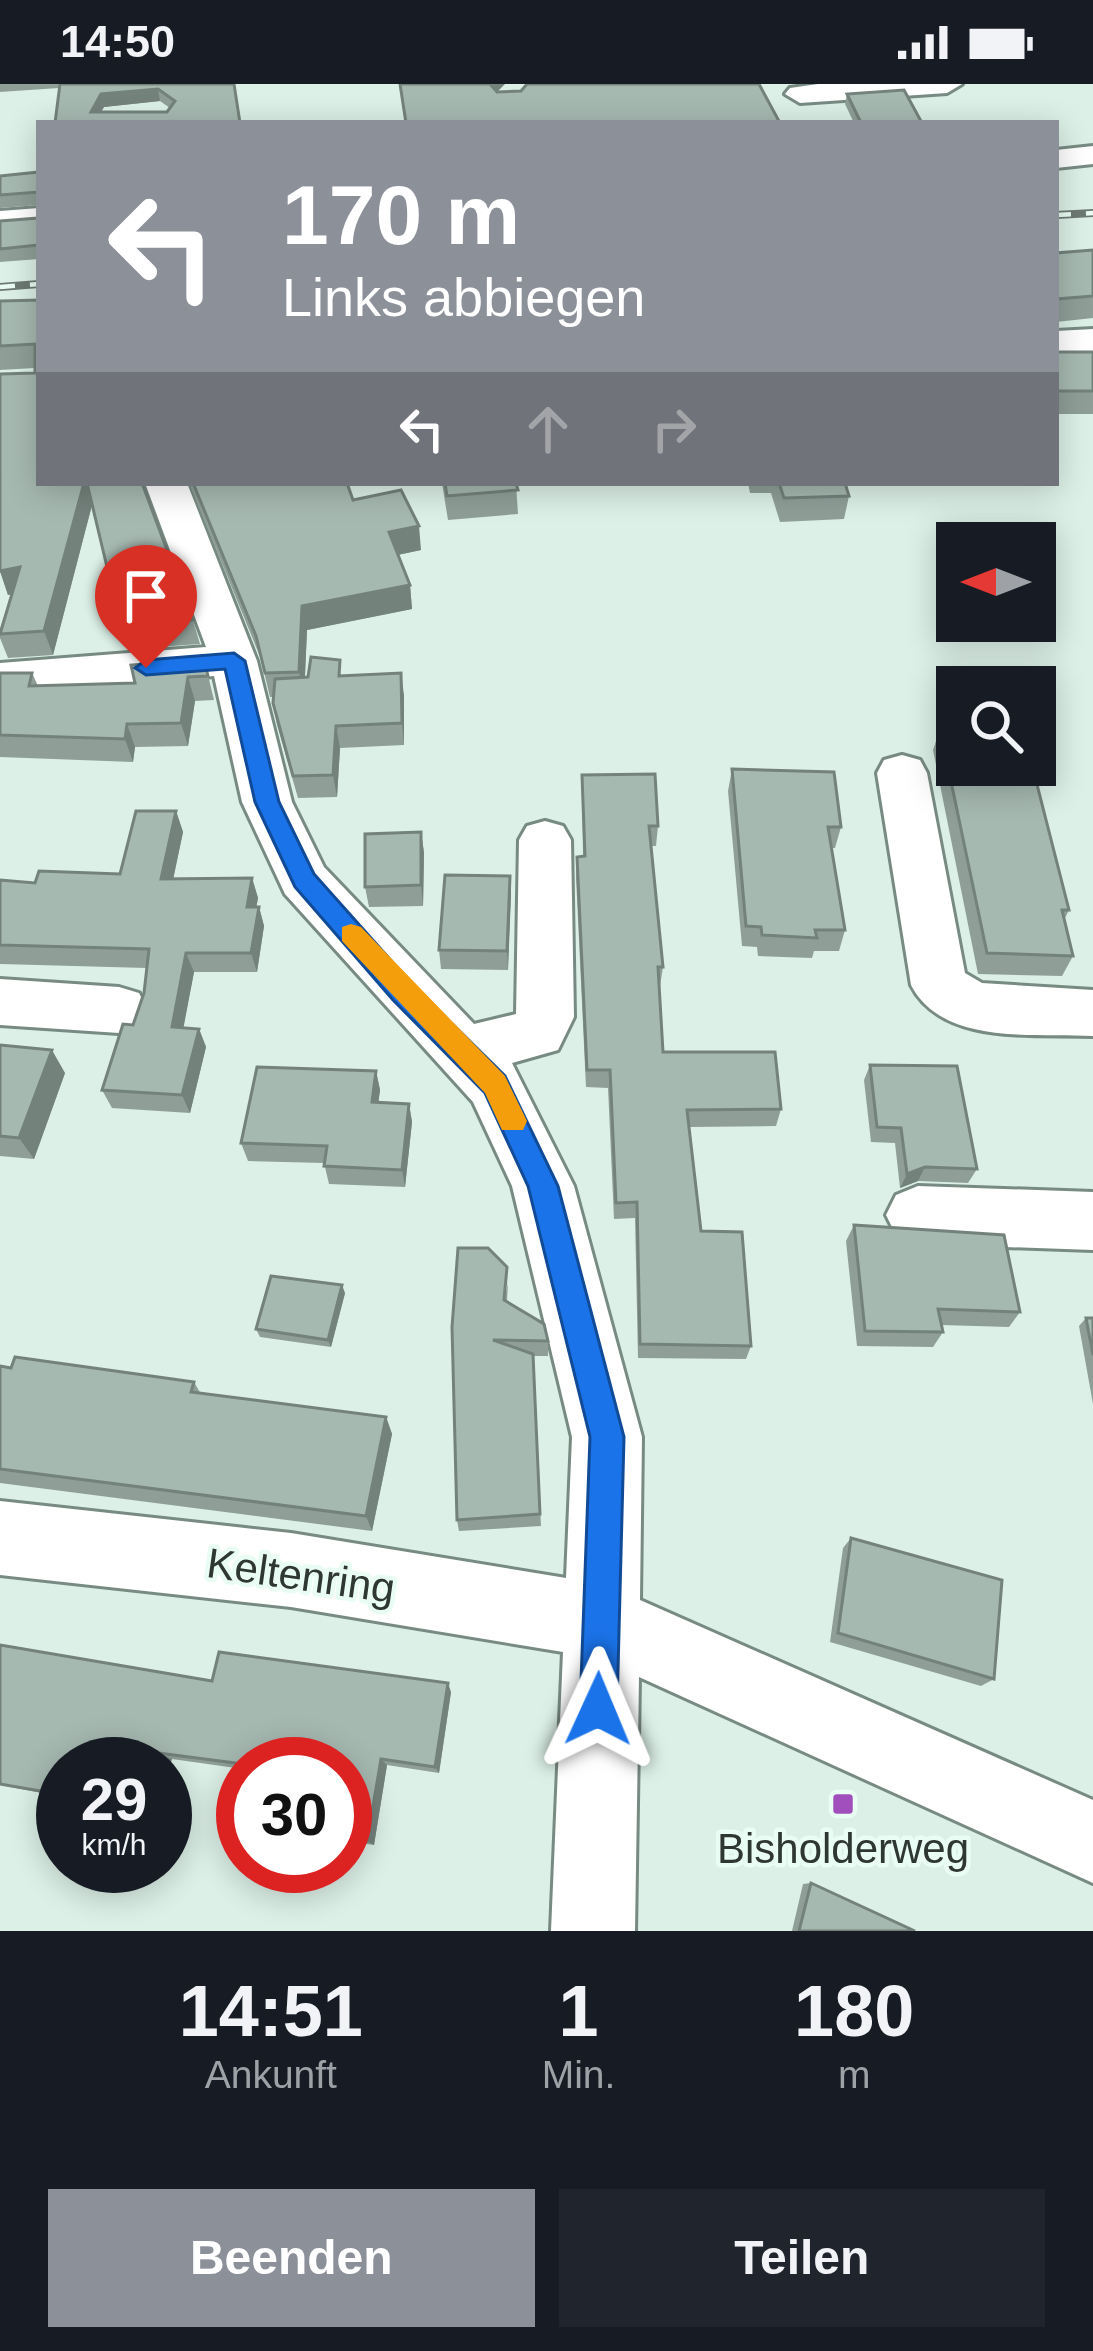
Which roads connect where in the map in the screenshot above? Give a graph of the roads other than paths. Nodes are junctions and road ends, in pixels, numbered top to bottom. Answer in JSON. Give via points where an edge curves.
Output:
{"nodes":[{"id":1,"x":947,"y":84,"type":"edge"},
{"id":2,"x":796,"y":89,"type":"edge"},
{"id":3,"x":821,"y":120,"type":"edge"},
{"id":4,"x":1093,"y":155,"type":"edge"},
{"id":5,"x":1059,"y":159,"type":"edge"},
{"id":6,"x":36,"y":218,"type":"edge"},
{"id":7,"x":0,"y":221,"type":"edge"},
{"id":8,"x":1093,"y":340,"type":"edge"},
{"id":9,"x":1059,"y":342,"type":"edge"},
{"id":10,"x":167,"y":486,"type":"edge"},
{"id":11,"x":234,"y":661,"type":"junction"},
{"id":12,"x":0,"y":679,"type":"edge"},
{"id":13,"x":890,"y":787,"type":"dead end"},
{"id":14,"x":545,"y":841,"type":"dead end"},
{"id":15,"x":0,"y":1002,"type":"edge"},
{"id":16,"x":119,"y":1010,"type":"dead end"},
{"id":17,"x":1093,"y":1013,"type":"edge"},
{"id":18,"x":461,"y":1051,"type":"junction"},
{"id":19,"x":918,"y":1215,"type":"dead end"},
{"id":20,"x":1093,"y":1221,"type":"edge"},
{"id":21,"x":0,"y":1538,"type":"edge"},
{"id":22,"x":601,"y":1621,"type":"junction"},
{"id":23,"x":1093,"y":1842,"type":"edge"},
{"id":24,"x":593,"y":1931,"type":"edge"}],
"edges":[{"from":1,"to":2,"type":"street"},
{"from":2,"to":3,"type":"street"},
{"from":4,"to":5,"type":"street"},
{"from":6,"to":7,"type":"street"},
{"from":8,"to":9,"type":"street"},
{"from":10,"to":11,"type":"street"},
{"from":11,"to":12,"type":"street"},
{"from":11,"to":18,"type":"street","via":[[267,802],[304,880]]},
{"from":13,"to":17,"type":"street","via":[[939,986],[972,1006]]},
{"from":14,"to":18,"type":"street","via":[[545,1017],[538,1033]]},
{"from":15,"to":16,"type":"street"},
{"from":18,"to":22,"type":"street","via":[[495,1085],[543,1186],[607,1437]]},
{"from":19,"to":20,"type":"street"},
{"from":21,"to":22,"type":"street","name":"Keltenring","via":[[291,1570]]},
{"from":22,"to":23,"type":"street","name":"Keltenring"},
{"from":22,"to":24,"type":"street"}]}
